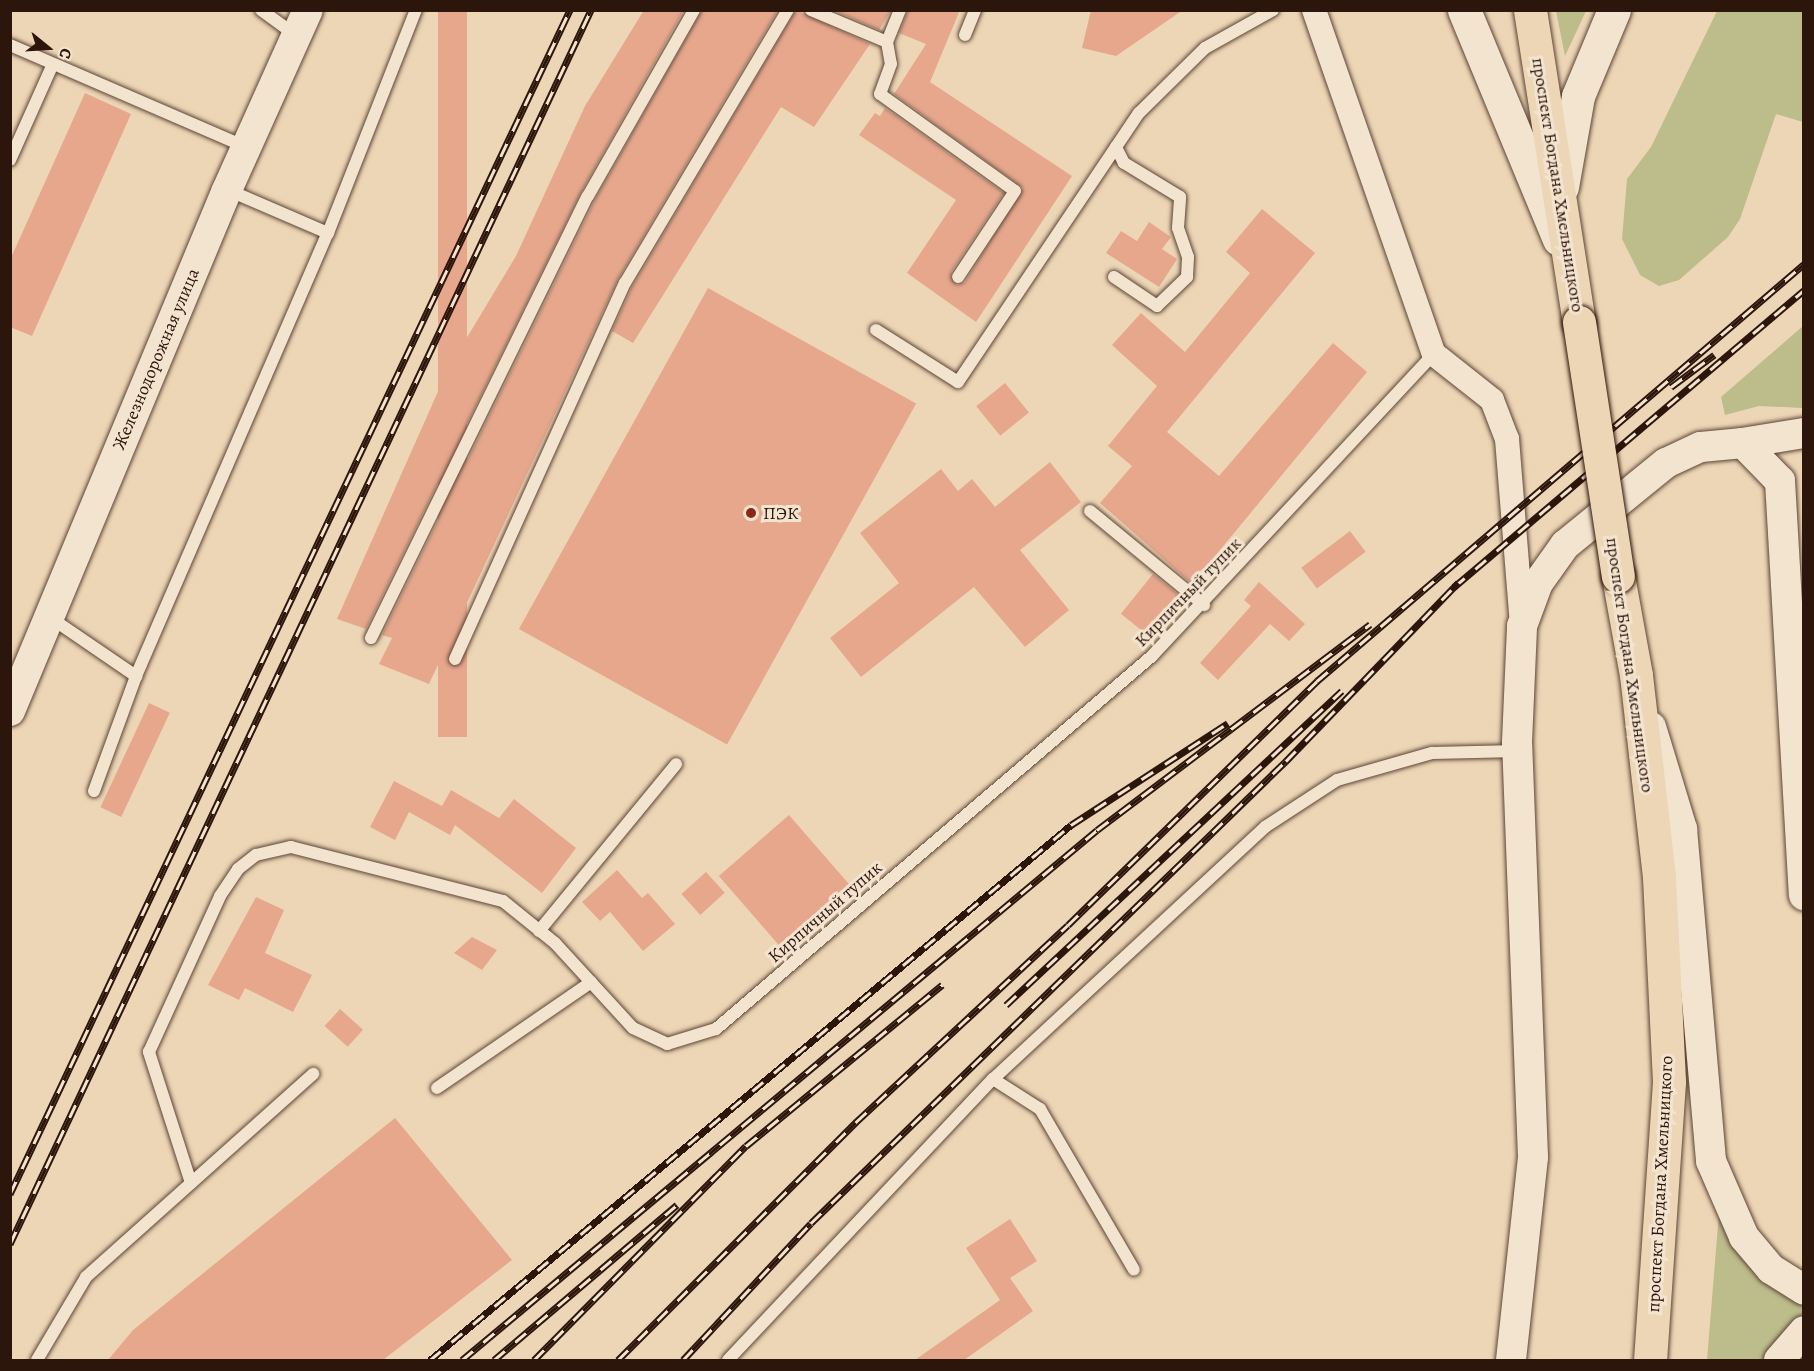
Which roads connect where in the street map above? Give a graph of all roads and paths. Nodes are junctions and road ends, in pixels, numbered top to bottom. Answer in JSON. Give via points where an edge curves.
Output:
{"nodes":[{"id":1,"x":261,"y":10,"type":"edge"},
{"id":2,"x":416,"y":10,"type":"edge"},
{"id":3,"x":694,"y":10,"type":"edge"},
{"id":4,"x":788,"y":10,"type":"edge"},
{"id":5,"x":811,"y":10,"type":"edge"},
{"id":6,"x":900,"y":10,"type":"edge"},
{"id":7,"x":975,"y":10,"type":"edge"},
{"id":8,"x":1273,"y":10,"type":"edge"},
{"id":9,"x":1314,"y":10,"type":"edge"},
{"id":10,"x":1464,"y":10,"type":"edge"},
{"id":11,"x":1530,"y":10,"type":"edge"},
{"id":12,"x":1614,"y":10,"type":"edge"},
{"id":13,"x":301,"y":22,"type":"edge"},
{"id":14,"x":965,"y":35,"type":"dead end"},
{"id":15,"x":887,"y":42,"type":"junction"},
{"id":16,"x":10,"y":45,"type":"edge"},
{"id":17,"x":53,"y":64,"type":"junction"},
{"id":18,"x":247,"y":147,"type":"junction"},
{"id":19,"x":1116,"y":147,"type":"junction"},
{"id":20,"x":10,"y":160,"type":"edge"},
{"id":21,"x":227,"y":190,"type":"junction"},
{"id":22,"x":1562,"y":192,"type":"junction"},
{"id":23,"x":328,"y":233,"type":"junction"},
{"id":24,"x":1570,"y":268,"type":"junction"},
{"id":25,"x":958,"y":277,"type":"dead end"},
{"id":26,"x":1114,"y":277,"type":"dead end"},
{"id":27,"x":876,"y":330,"type":"dead end"},
{"id":28,"x":1434,"y":354,"type":"junction"},
{"id":29,"x":1803,"y":433,"type":"edge"},
{"id":30,"x":1743,"y":443,"type":"junction"},
{"id":31,"x":1090,"y":511,"type":"dead end"},
{"id":32,"x":1794,"y":569,"type":"edge"},
{"id":33,"x":1204,"y":605,"type":"junction"},
{"id":34,"x":47,"y":616,"type":"junction"},
{"id":35,"x":1794,"y":623,"type":"edge"},
{"id":36,"x":1522,"y":626,"type":"junction"},
{"id":37,"x":371,"y":638,"type":"dead end"},
{"id":38,"x":455,"y":659,"type":"dead end"},
{"id":39,"x":1636,"y":675,"type":"junction"},
{"id":40,"x":135,"y":676,"type":"junction"},
{"id":41,"x":10,"y":711,"type":"edge"},
{"id":42,"x":1518,"y":751,"type":"junction"},
{"id":43,"x":676,"y":764,"type":"dead end"},
{"id":44,"x":94,"y":791,"type":"dead end"},
{"id":45,"x":1803,"y":895,"type":"edge"},
{"id":46,"x":539,"y":931,"type":"junction"},
{"id":47,"x":591,"y":982,"type":"junction"},
{"id":48,"x":313,"y":1074,"type":"dead end"},
{"id":49,"x":993,"y":1079,"type":"junction"},
{"id":50,"x":437,"y":1088,"type":"dead end"},
{"id":51,"x":191,"y":1183,"type":"junction"},
{"id":52,"x":1134,"y":1270,"type":"dead end"},
{"id":53,"x":1803,"y":1290,"type":"edge"},
{"id":54,"x":1803,"y":1331,"type":"edge"},
{"id":55,"x":37,"y":1360,"type":"edge"},
{"id":56,"x":728,"y":1360,"type":"edge"},
{"id":57,"x":1511,"y":1360,"type":"edge"},
{"id":58,"x":1650,"y":1360,"type":"edge"},
{"id":59,"x":1779,"y":1360,"type":"edge"}],
"edges":[{"from":1,"to":13,"type":"lane"},
{"from":2,"to":23,"type":"lane"},
{"from":3,"to":37,"type":"lane","via":[[588,195]]},
{"from":4,"to":38,"type":"lane","via":[[625,283]]},
{"from":5,"to":15,"type":"lane"},
{"from":6,"to":15,"type":"lane"},
{"from":7,"to":14,"type":"lane"},
{"from":8,"to":19,"type":"lane","via":[[1205,48],[1139,112]]},
{"from":9,"to":28,"type":"street"},
{"from":10,"to":24,"type":"main road"},
{"from":11,"to":22,"type":"main road","name":"проспект Богдана Хмельницкого"},
{"from":12,"to":22,"type":"main road","via":[[1578,96]]},
{"from":13,"to":18,"type":"street","name":"Железнодорожная улица"},
{"from":15,"to":25,"type":"lane","via":[[891,64],[880,94],[1015,191]]},
{"from":16,"to":17,"type":"lane"},
{"from":17,"to":18,"type":"lane"},
{"from":17,"to":20,"type":"lane"},
{"from":18,"to":21,"type":"street","name":"Железнодорожная улица"},
{"from":19,"to":26,"type":"lane","via":[[1124,163],[1180,197],[1178,228],[1188,257],[1187,277],[1157,306]]},
{"from":19,"to":27,"type":"lane","via":[[958,382]]},
{"from":21,"to":23,"type":"lane"},
{"from":21,"to":34,"type":"street","name":"Железнодорожная улица"},
{"from":22,"to":24,"type":"main road","name":"проспект Богдана Хмельницкого"},
{"from":23,"to":40,"type":"lane"},
{"from":24,"to":39,"type":"main road","name":"проспект Богдана Хмельницкого","bridge":true},
{"from":28,"to":33,"type":"lane","name":"Кирпичный тупик"},
{"from":28,"to":36,"type":"street","via":[[1492,400],[1507,439],[1511,538]]},
{"from":29,"to":30,"type":"street"},
{"from":30,"to":32,"type":"street","via":[[1780,481]]},
{"from":30,"to":36,"type":"street","via":[[1680,454],[1565,545],[1538,583]]},
{"from":31,"to":33,"type":"lane"},
{"from":32,"to":35,"type":"street"},
{"from":33,"to":47,"type":"lane","name":"Кирпичный тупик","via":[[1152,656],[716,1029],[667,1044],[633,1028]]},
{"from":34,"to":40,"type":"lane"},
{"from":34,"to":41,"type":"street","name":"Железнодорожная улица"},
{"from":35,"to":45,"type":"street"},
{"from":36,"to":42,"type":"street"},
{"from":39,"to":53,"type":"street","via":[[1682,829],[1711,1161],[1744,1237],[1771,1269]]},
{"from":39,"to":58,"type":"main road","name":"проспект Богдана Хмельницкого","via":[[1659,877],[1669,1082]]},
{"from":40,"to":44,"type":"lane"},
{"from":42,"to":49,"type":"lane","via":[[1432,753],[1338,780],[1265,827]]},
{"from":42,"to":57,"type":"street","via":[[1533,1157]]},
{"from":43,"to":46,"type":"lane"},
{"from":46,"to":47,"type":"lane","name":"Кирпичный тупик"},
{"from":46,"to":51,"type":"lane","name":"Кирпичный тупик","via":[[503,901],[291,847],[256,855],[238,868],[181,976],[149,1052]]},
{"from":47,"to":50,"type":"lane"},
{"from":48,"to":51,"type":"lane"},
{"from":49,"to":52,"type":"lane","via":[[1040,1109]]},
{"from":49,"to":56,"type":"lane"},
{"from":51,"to":55,"type":"lane","via":[[86,1277]]},
{"from":54,"to":59,"type":"street"}]}
